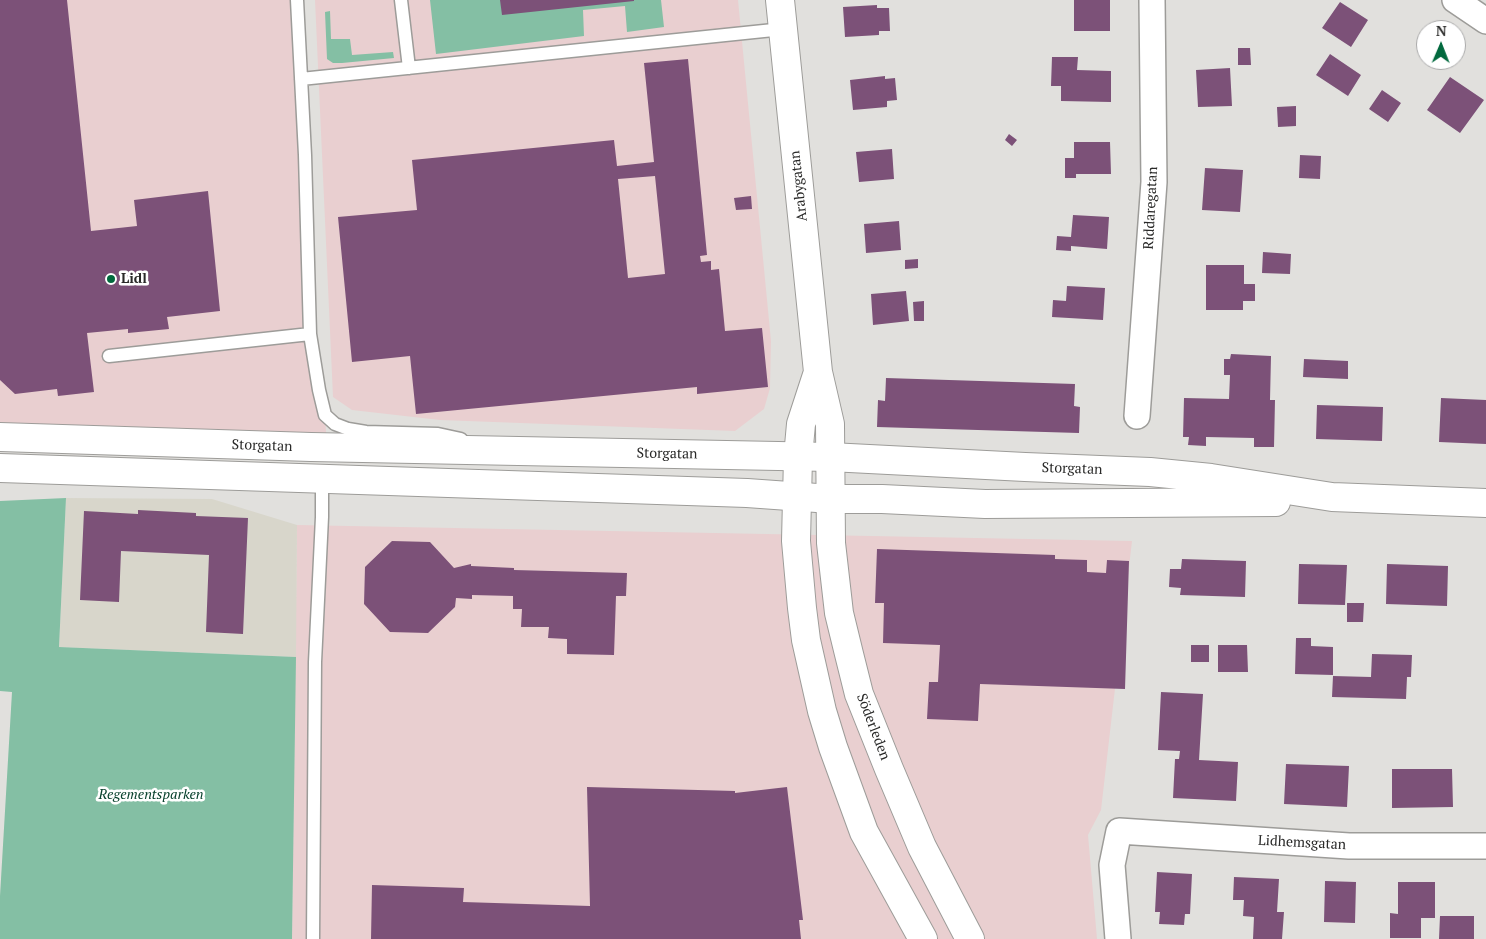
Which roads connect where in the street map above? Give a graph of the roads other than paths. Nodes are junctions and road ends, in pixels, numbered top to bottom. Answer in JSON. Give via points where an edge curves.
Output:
{"nodes":[{"id":1,"x":296,"y":0,"type":"edge"},
{"id":2,"x":401,"y":0,"type":"edge"},
{"id":3,"x":780,"y":0,"type":"edge"},
{"id":4,"x":1152,"y":0,"type":"edge"},
{"id":5,"x":1455,"y":0,"type":"edge"},
{"id":6,"x":1486,"y":21,"type":"edge"},
{"id":7,"x":783,"y":29,"type":"junction"},
{"id":8,"x":409,"y":68,"type":"junction"},
{"id":9,"x":301,"y":79,"type":"junction"},
{"id":10,"x":310,"y":334,"type":"junction"},
{"id":11,"x":109,"y":356,"type":"dead end"},
{"id":12,"x":818,"y":372,"type":"junction"},
{"id":13,"x":1137,"y":416,"type":"dead end"},
{"id":14,"x":0,"y":437,"type":"edge"},
{"id":15,"x":524,"y":451,"type":"junction"},
{"id":16,"x":798,"y":457,"type":"junction"},
{"id":17,"x":830,"y":457,"type":"junction"},
{"id":18,"x":0,"y":468,"type":"edge"},
{"id":19,"x":322,"y":478,"type":"junction"},
{"id":20,"x":798,"y":496,"type":"junction"},
{"id":21,"x":1332,"y":497,"type":"junction"},
{"id":22,"x":831,"y":499,"type":"junction"},
{"id":23,"x":1486,"y":503,"type":"edge"},
{"id":24,"x":1486,"y":846,"type":"edge"},
{"id":25,"x":313,"y":939,"type":"edge"},
{"id":26,"x":923,"y":939,"type":"edge"},
{"id":27,"x":970,"y":939,"type":"edge"},
{"id":28,"x":1118,"y":939,"type":"edge"}],
"edges":[{"from":1,"to":9,"type":"lane"},
{"from":2,"to":8,"type":"lane"},
{"from":3,"to":7,"type":"main road","name":"Arabygatan"},
{"from":4,"to":13,"type":"street","name":"Riddaregatan","via":[[1154,182]]},
{"from":5,"to":6,"type":"street"},
{"from":7,"to":8,"type":"lane"},
{"from":7,"to":12,"type":"main road","name":"Arabygatan"},
{"from":8,"to":9,"type":"lane"},
{"from":9,"to":10,"type":"lane"},
{"from":10,"to":11,"type":"lane"},
{"from":10,"to":15,"type":"lane","via":[[325,415],[335,424],[366,432],[438,434]]},
{"from":12,"to":16,"type":"main road","name":"Arabygatan","via":[[800,424]]},
{"from":12,"to":17,"type":"main road","name":"Arabygatan","via":[[830,424]]},
{"from":14,"to":15,"type":"main road","name":"Storgatan"},
{"from":15,"to":16,"type":"main road","name":"Storgatan"},
{"from":16,"to":17,"type":"main road","name":"Storgatan"},
{"from":16,"to":20,"type":"main road","name":"Arabygatan"},
{"from":17,"to":21,"type":"main road","name":"Storgatan","via":[[1150,472]]},
{"from":17,"to":22,"type":"main road","name":"Arabygatan"},
{"from":18,"to":19,"type":"main road","name":"Storgatan"},
{"from":19,"to":20,"type":"main road","name":"Storgatan"},
{"from":19,"to":25,"type":"lane"},
{"from":20,"to":22,"type":"main road","name":"Storgatan"},
{"from":20,"to":26,"type":"main road","via":[[796,541],[800,598],[822,711],[864,832]]},
{"from":21,"to":22,"type":"main road","name":"Storgatan","via":[[1275,502],[1004,504]]},
{"from":21,"to":23,"type":"main road","name":"Storgatan"},
{"from":22,"to":27,"type":"main road","name":"Söderleden","via":[[839,613],[860,694],[922,847]]},
{"from":24,"to":28,"type":"street","name":"Lidhemsgatan","via":[[1349,846],[1119,831],[1112,865]]}]}
